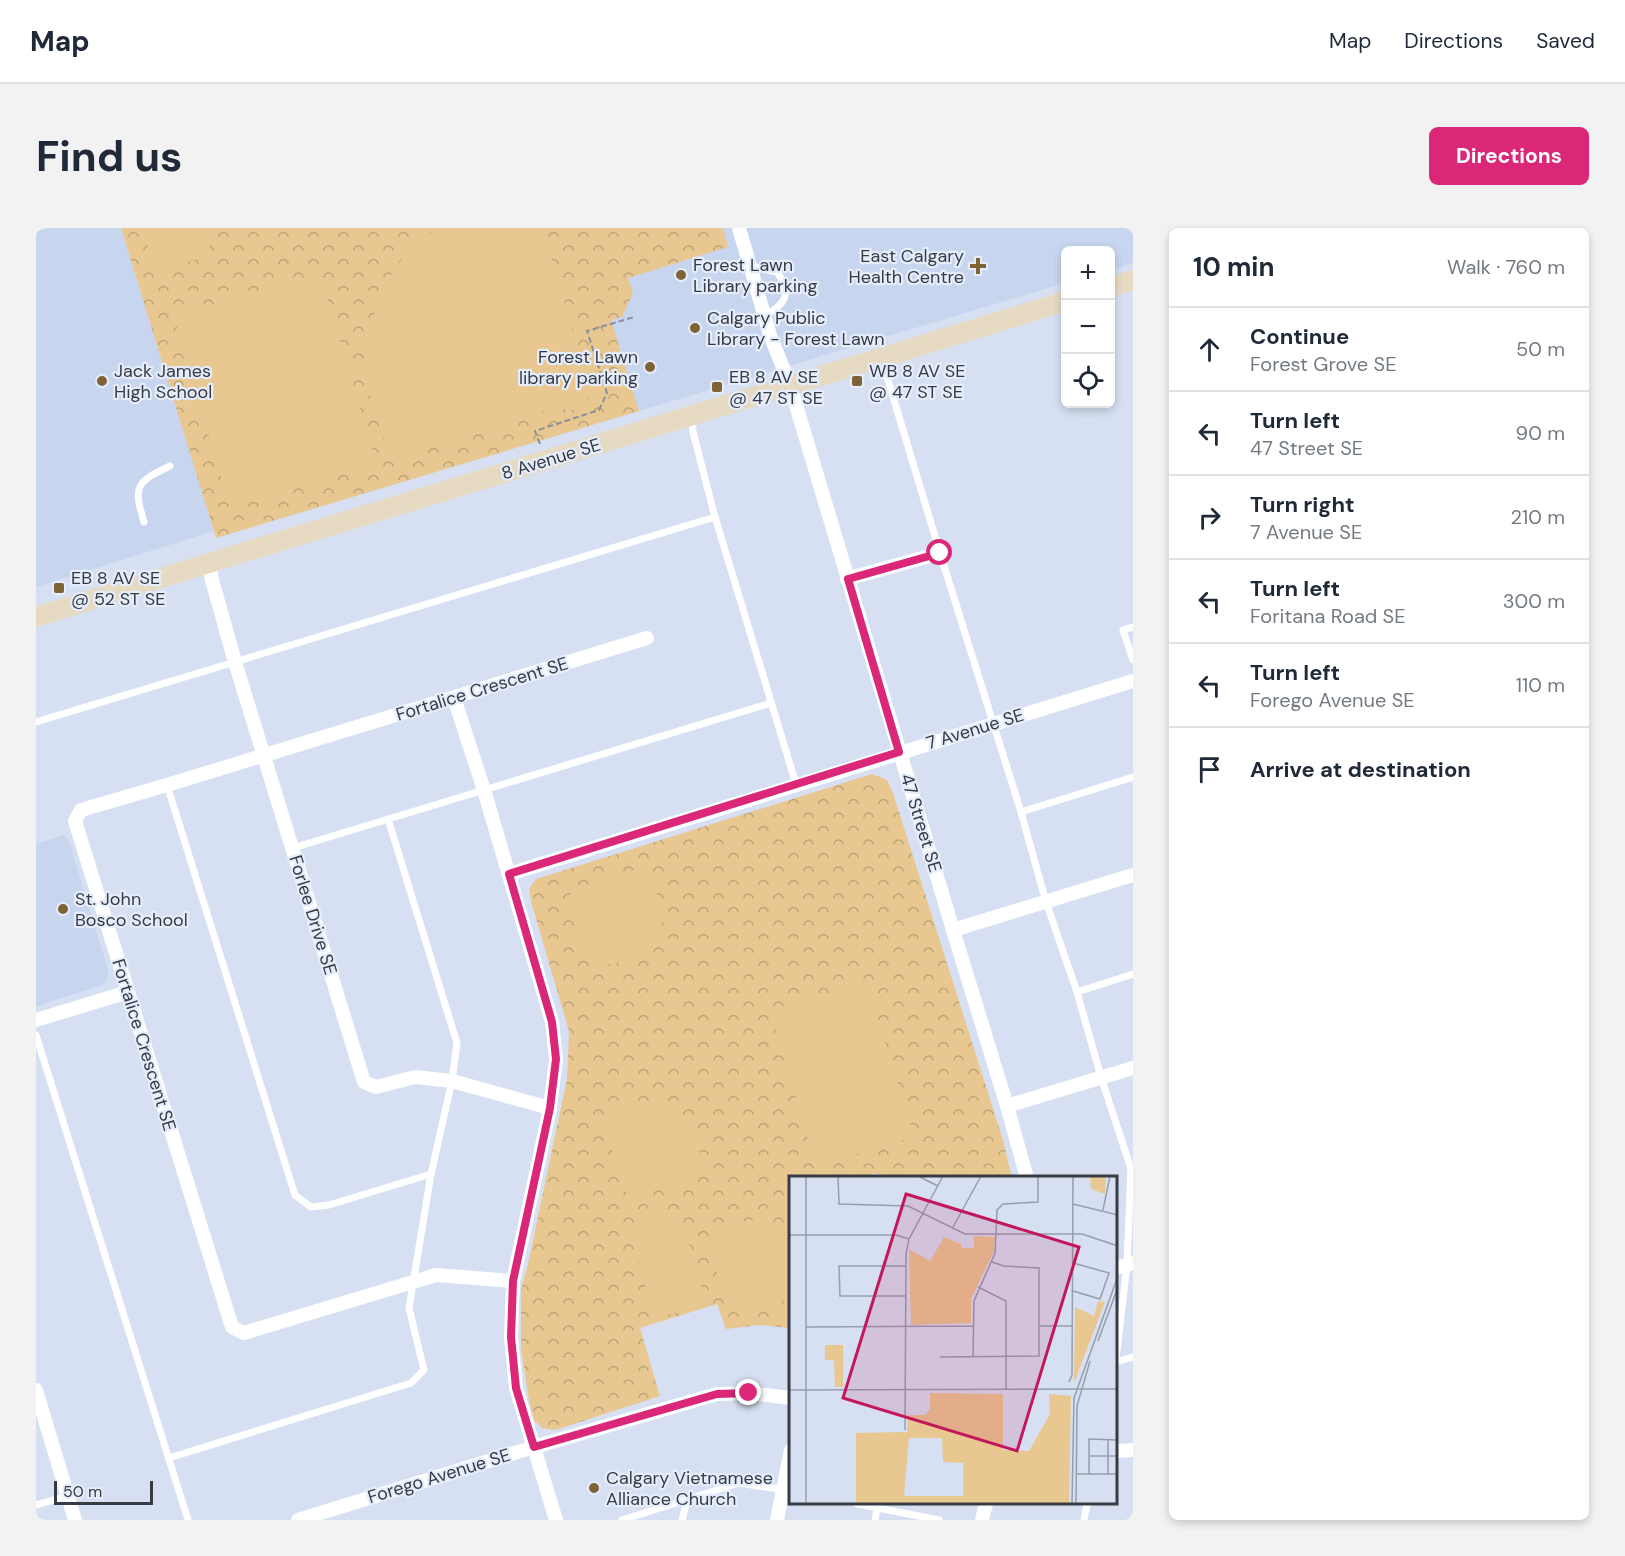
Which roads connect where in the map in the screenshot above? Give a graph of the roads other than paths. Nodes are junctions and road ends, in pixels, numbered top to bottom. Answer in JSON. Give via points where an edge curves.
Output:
{"nodes":[{"id":1,"x":739,"y":228,"type":"edge"},
{"id":2,"x":750,"y":266,"type":"junction"},
{"id":3,"x":1133,"y":280,"type":"edge"},
{"id":4,"x":1115,"y":285,"type":"edge"},
{"id":5,"x":1061,"y":302,"type":"edge"},
{"id":6,"x":765,"y":316,"type":"junction"},
{"id":7,"x":881,"y":358,"type":"junction"},
{"id":8,"x":790,"y":385,"type":"junction"},
{"id":9,"x":691,"y":415,"type":"junction"},
{"id":10,"x":170,"y":466,"type":"dead end"},
{"id":11,"x":715,"y":517,"type":"junction"},
{"id":12,"x":144,"y":522,"type":"dead end"},
{"id":13,"x":940,"y":553,"type":"junction"},
{"id":14,"x":209,"y":563,"type":"junction"},
{"id":15,"x":848,"y":579,"type":"junction"},
{"id":16,"x":36,"y":617,"type":"edge"},
{"id":17,"x":1133,"y":627,"type":"edge"},
{"id":18,"x":647,"y":638,"type":"dead end"},
{"id":19,"x":1133,"y":660,"type":"edge"},
{"id":20,"x":235,"y":662,"type":"junction"},
{"id":21,"x":1133,"y":681,"type":"edge"},
{"id":22,"x":454,"y":698,"type":"junction"},
{"id":23,"x":771,"y":703,"type":"junction"},
{"id":24,"x":36,"y":722,"type":"edge"},
{"id":25,"x":993,"y":724,"type":"junction"},
{"id":26,"x":899,"y":752,"type":"junction"},
{"id":27,"x":264,"y":755,"type":"junction"},
{"id":28,"x":1133,"y":777,"type":"edge"},
{"id":29,"x":796,"y":784,"type":"junction"},
{"id":30,"x":167,"y":785,"type":"junction"},
{"id":31,"x":484,"y":790,"type":"junction"},
{"id":32,"x":1022,"y":812,"type":"junction"},
{"id":33,"x":388,"y":819,"type":"junction"},
{"id":34,"x":293,"y":848,"type":"junction"},
{"id":35,"x":509,"y":874,"type":"junction"},
{"id":36,"x":1133,"y":875,"type":"edge"},
{"id":37,"x":1046,"y":902,"type":"junction"},
{"id":38,"x":953,"y":930,"type":"junction"},
{"id":39,"x":1133,"y":974,"type":"edge"},
{"id":40,"x":128,"y":992,"type":"junction"},
{"id":41,"x":1077,"y":992,"type":"junction"},
{"id":42,"x":36,"y":1020,"type":"edge"},
{"id":43,"x":36,"y":1035,"type":"edge"},
{"id":44,"x":1133,"y":1068,"type":"edge"},
{"id":45,"x":1101,"y":1077,"type":"junction"},
{"id":46,"x":452,"y":1081,"type":"junction"},
{"id":47,"x":1007,"y":1106,"type":"junction"},
{"id":48,"x":550,"y":1108,"type":"junction"},
{"id":49,"x":1132,"y":1168,"type":"edge"},
{"id":50,"x":431,"y":1174,"type":"junction"},
{"id":51,"x":1026,"y":1176,"type":"edge"},
{"id":52,"x":1126,"y":1266,"type":"edge"},
{"id":53,"x":513,"y":1281,"type":"junction"},
{"id":54,"x":414,"y":1282,"type":"junction"},
{"id":55,"x":1118,"y":1341,"type":"edge"},
{"id":56,"x":1133,"y":1357,"type":"edge"},
{"id":57,"x":1118,"y":1360,"type":"edge"},
{"id":58,"x":36,"y":1390,"type":"edge"},
{"id":59,"x":789,"y":1398,"type":"edge"},
{"id":60,"x":40,"y":1418,"type":"edge"},
{"id":61,"x":534,"y":1447,"type":"junction"},
{"id":62,"x":1133,"y":1450,"type":"edge"},
{"id":63,"x":1118,"y":1451,"type":"edge"},
{"id":64,"x":169,"y":1458,"type":"junction"},
{"id":65,"x":789,"y":1470,"type":"edge"},
{"id":66,"x":787,"y":1490,"type":"edge"},
{"id":67,"x":68,"y":1496,"type":"junction"},
{"id":68,"x":687,"y":1501,"type":"junction"},
{"id":69,"x":36,"y":1505,"type":"edge"},
{"id":70,"x":864,"y":1505,"type":"edge"},
{"id":71,"x":986,"y":1505,"type":"edge"},
{"id":72,"x":1087,"y":1505,"type":"edge"},
{"id":73,"x":877,"y":1508,"type":"junction"},
{"id":74,"x":75,"y":1520,"type":"edge"},
{"id":75,"x":188,"y":1520,"type":"edge"},
{"id":76,"x":298,"y":1520,"type":"edge"},
{"id":77,"x":556,"y":1520,"type":"edge"},
{"id":78,"x":622,"y":1520,"type":"edge"},
{"id":79,"x":682,"y":1520,"type":"edge"},
{"id":80,"x":777,"y":1520,"type":"edge"},
{"id":81,"x":875,"y":1520,"type":"edge"},
{"id":82,"x":939,"y":1520,"type":"edge"},
{"id":83,"x":982,"y":1520,"type":"edge"},
{"id":84,"x":1084,"y":1520,"type":"edge"}],
"edges":[{"from":1,"to":2,"type":"street","name":"47 Street SE"},
{"from":2,"to":6,"type":"street","name":"47 Street SE"},
{"from":2,"to":6,"type":"lane","via":[[777,272],[783,280],[784,298],[778,308]]},
{"from":3,"to":4,"type":"street"},
{"from":5,"to":7,"type":"street","name":"8 Avenue SE"},
{"from":6,"to":8,"type":"street","name":"47 Street SE"},
{"from":7,"to":8,"type":"street","name":"8 Avenue SE"},
{"from":7,"to":13,"type":"lane"},
{"from":8,"to":9,"type":"street","name":"8 Avenue SE"},
{"from":8,"to":15,"type":"street","name":"47 Street SE"},
{"from":9,"to":11,"type":"lane"},
{"from":9,"to":14,"type":"street","name":"8 Avenue SE"},
{"from":10,"to":12,"type":"lane","via":[[154,473],[138,489]]},
{"from":11,"to":20,"type":"lane"},
{"from":11,"to":23,"type":"lane"},
{"from":13,"to":15,"type":"street"},
{"from":13,"to":25,"type":"lane"},
{"from":14,"to":16,"type":"street","name":"8 Avenue SE"},
{"from":14,"to":20,"type":"street","name":"Forlee Drive SE"},
{"from":15,"to":26,"type":"street","name":"47 Street SE"},
{"from":17,"to":19,"type":"lane","via":[[1123,630]]},
{"from":18,"to":22,"type":"street","name":"Fortalice Crescent SE"},
{"from":20,"to":24,"type":"lane"},
{"from":20,"to":27,"type":"street","name":"Forlee Drive SE"},
{"from":21,"to":25,"type":"street","name":"7 Avenue SE"},
{"from":22,"to":27,"type":"street","name":"Fortalice Crescent SE"},
{"from":22,"to":31,"type":"street"},
{"from":23,"to":29,"type":"lane"},
{"from":23,"to":31,"type":"lane"},
{"from":25,"to":26,"type":"street","name":"7 Avenue SE"},
{"from":25,"to":32,"type":"lane"},
{"from":26,"to":29,"type":"street","name":"7 Avenue SE"},
{"from":26,"to":38,"type":"street","name":"47 Street SE"},
{"from":27,"to":30,"type":"street","name":"Fortalice Crescent SE"},
{"from":27,"to":34,"type":"street","name":"Forlee Drive SE"},
{"from":28,"to":32,"type":"lane"},
{"from":29,"to":35,"type":"street","name":"7 Avenue SE"},
{"from":30,"to":40,"type":"street","name":"Fortalice Crescent SE","via":[[81,810],[75,821]]},
{"from":30,"to":50,"type":"lane","via":[[295,1195],[311,1207],[329,1205]]},
{"from":31,"to":33,"type":"lane"},
{"from":31,"to":35,"type":"street"},
{"from":32,"to":37,"type":"lane"},
{"from":33,"to":34,"type":"lane"},
{"from":33,"to":46,"type":"lane","via":[[457,1043]]},
{"from":34,"to":46,"type":"street","name":"Forlee Drive SE","via":[[364,1082],[376,1087],[415,1077]]},
{"from":35,"to":48,"type":"street","via":[[552,1022],[556,1059]]},
{"from":36,"to":37,"type":"street"},
{"from":37,"to":38,"type":"street"},
{"from":37,"to":41,"type":"lane"},
{"from":38,"to":47,"type":"street","name":"47 Street SE"},
{"from":39,"to":41,"type":"lane"},
{"from":40,"to":42,"type":"street"},
{"from":40,"to":54,"type":"street","name":"Fortalice Crescent SE","via":[[232,1327],[244,1333]]},
{"from":41,"to":45,"type":"lane"},
{"from":43,"to":64,"type":"lane"},
{"from":44,"to":45,"type":"street"},
{"from":45,"to":47,"type":"street"},
{"from":45,"to":49,"type":"lane"},
{"from":46,"to":48,"type":"street","name":"Forlee Drive SE"},
{"from":46,"to":50,"type":"lane"},
{"from":47,"to":51,"type":"street","name":"47 Street SE"},
{"from":48,"to":53,"type":"street"},
{"from":49,"to":52,"type":"lane"},
{"from":50,"to":54,"type":"lane"},
{"from":52,"to":55,"type":"lane"},
{"from":53,"to":54,"type":"street","name":"Fortalice Crescent SE","via":[[436,1275]]},
{"from":53,"to":61,"type":"street","via":[[511,1337],[516,1388]]},
{"from":54,"to":64,"type":"lane","via":[[409,1308],[424,1370],[411,1383]]},
{"from":56,"to":57,"type":"lane"},
{"from":58,"to":60,"type":"street"},
{"from":59,"to":61,"type":"street","name":"Forego Avenue SE","via":[[717,1394]]},
{"from":60,"to":67,"type":"street"},
{"from":61,"to":76,"type":"street","name":"Forego Avenue SE"},
{"from":61,"to":77,"type":"street"},
{"from":62,"to":63,"type":"street"},
{"from":64,"to":75,"type":"lane"},
{"from":65,"to":66,"type":"street"},
{"from":66,"to":68,"type":"lane","via":[[739,1483]]},
{"from":66,"to":80,"type":"street"},
{"from":67,"to":69,"type":"lane"},
{"from":67,"to":74,"type":"street"},
{"from":68,"to":78,"type":"lane"},
{"from":68,"to":79,"type":"lane"},
{"from":70,"to":73,"type":"lane"},
{"from":71,"to":83,"type":"street"},
{"from":72,"to":84,"type":"lane"},
{"from":73,"to":81,"type":"lane"},
{"from":73,"to":82,"type":"lane"}]}
